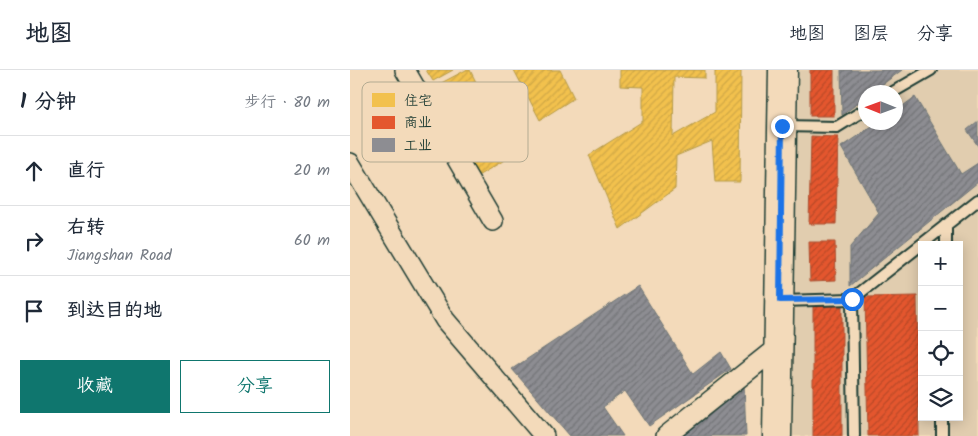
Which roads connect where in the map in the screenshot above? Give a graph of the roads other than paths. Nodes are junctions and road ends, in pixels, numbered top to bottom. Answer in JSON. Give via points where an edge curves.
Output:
{"nodes":[{"id":1,"x":405,"y":70,"type":"edge"},
{"id":2,"x":783,"y":70,"type":"edge"},
{"id":3,"x":931,"y":70,"type":"edge"},
{"id":4,"x":412,"y":82,"type":"edge"},
{"id":5,"x":903,"y":87,"type":"edge"},
{"id":6,"x":858,"y":114,"type":"edge"},
{"id":7,"x":782,"y":126,"type":"junction"},
{"id":8,"x":459,"y":162,"type":"edge"},
{"id":9,"x":350,"y":163,"type":"edge"},
{"id":10,"x":355,"y":182,"type":"edge"},
{"id":11,"x":978,"y":200,"type":"edge"},
{"id":12,"x":493,"y":221,"type":"dead end"},
{"id":13,"x":946,"y":225,"type":"junction"},
{"id":14,"x":946,"y":241,"type":"edge"},
{"id":15,"x":852,"y":299,"type":"junction"},
{"id":16,"x":780,"y":300,"type":"junction"},
{"id":17,"x":779,"y":346,"type":"junction"},
{"id":18,"x":942,"y":421,"type":"edge"},
{"id":19,"x":544,"y":436,"type":"edge"},
{"id":20,"x":666,"y":436,"type":"edge"},
{"id":21,"x":778,"y":436,"type":"edge"},
{"id":22,"x":854,"y":436,"type":"edge"},
{"id":23,"x":942,"y":436,"type":"edge"}],
"edges":[{"from":1,"to":4,"type":"street"},
{"from":2,"to":7,"type":"street"},
{"from":3,"to":5,"type":"lane"},
{"from":6,"to":7,"type":"lane","via":[[837,127]]},
{"from":7,"to":16,"type":"street"},
{"from":8,"to":12,"type":"street"},
{"from":9,"to":10,"type":"street"},
{"from":10,"to":19,"type":"street","via":[[445,320]]},
{"from":11,"to":13,"type":"lane"},
{"from":13,"to":14,"type":"lane"},
{"from":13,"to":15,"type":"lane"},
{"from":15,"to":16,"type":"lane"},
{"from":15,"to":22,"type":"lane"},
{"from":16,"to":17,"type":"street"},
{"from":17,"to":20,"type":"street"},
{"from":17,"to":21,"type":"street"},
{"from":18,"to":23,"type":"lane"}]}
